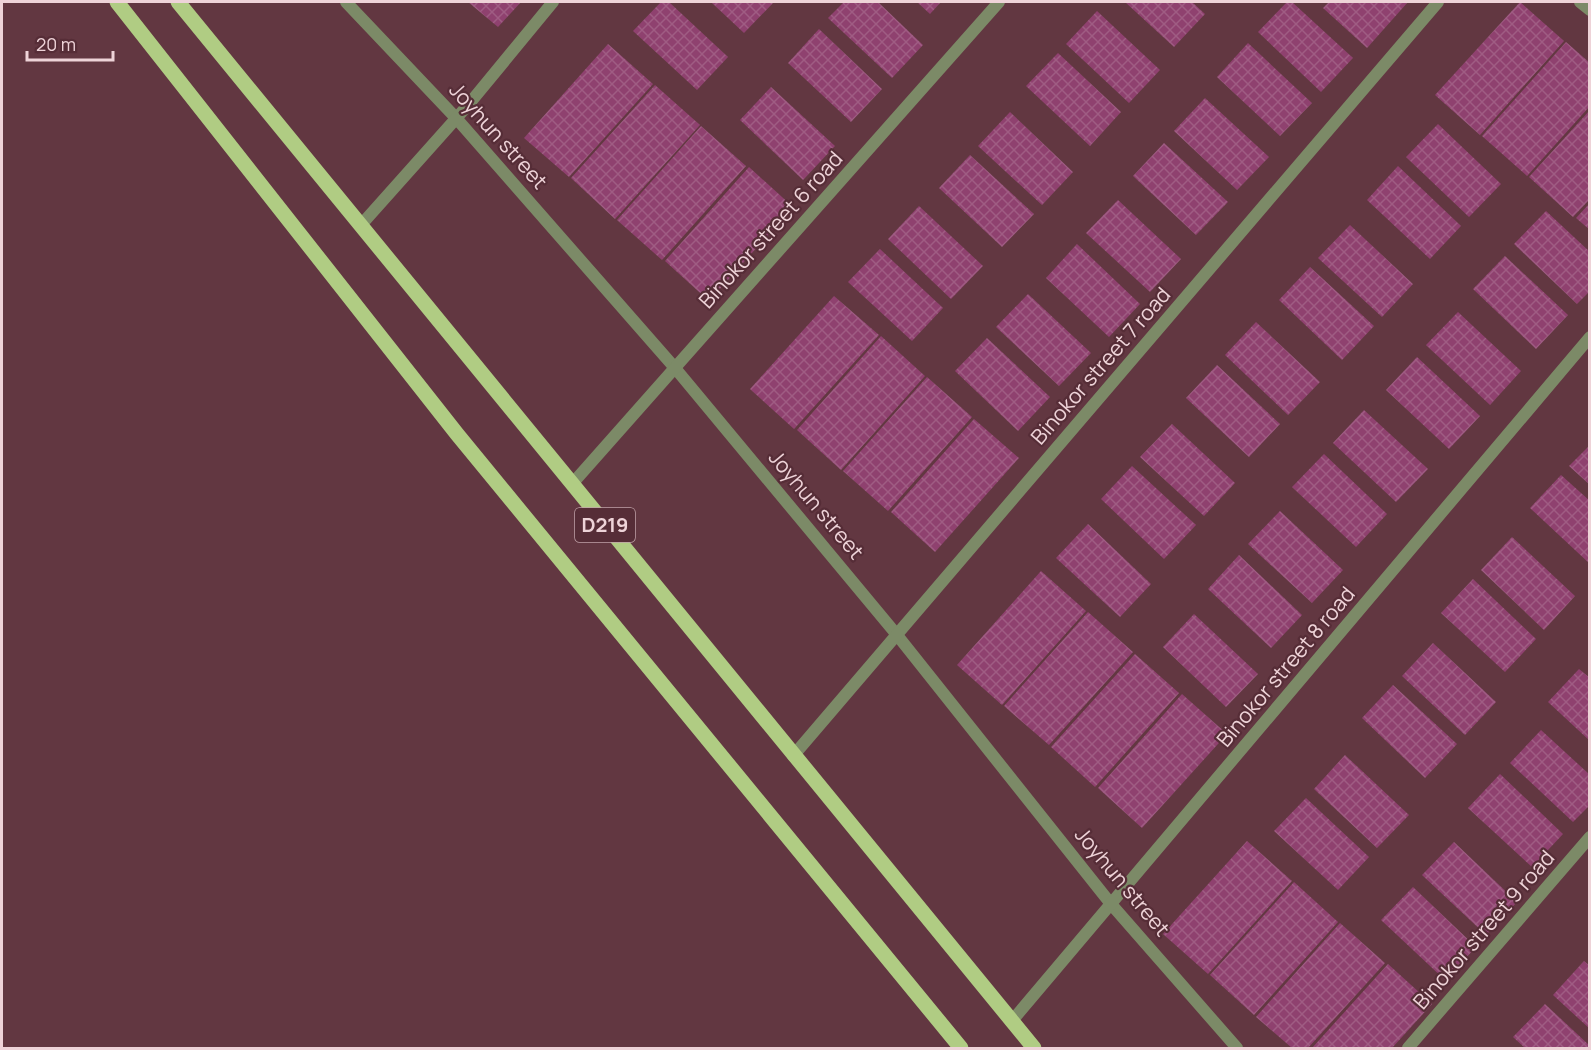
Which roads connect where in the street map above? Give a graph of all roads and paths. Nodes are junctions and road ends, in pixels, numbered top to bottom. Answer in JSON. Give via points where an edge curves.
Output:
{"nodes":[{"id":1,"x":117,"y":2,"type":"edge"},
{"id":2,"x":178,"y":2,"type":"edge"},
{"id":3,"x":346,"y":2,"type":"edge"},
{"id":4,"x":553,"y":2,"type":"edge"},
{"id":5,"x":999,"y":2,"type":"edge"},
{"id":6,"x":1438,"y":2,"type":"edge"},
{"id":7,"x":1580,"y":2,"type":"edge"},
{"id":8,"x":1590,"y":10,"type":"edge"},
{"id":9,"x":456,"y":118,"type":"junction"},
{"id":10,"x":361,"y":225,"type":"junction"},
{"id":11,"x":1590,"y":337,"type":"edge"},
{"id":12,"x":675,"y":368,"type":"junction"},
{"id":13,"x":572,"y":484,"type":"junction"},
{"id":14,"x":897,"y":635,"type":"junction"},
{"id":15,"x":793,"y":756,"type":"junction"},
{"id":16,"x":1590,"y":837,"type":"edge"},
{"id":17,"x":1111,"y":904,"type":"junction"},
{"id":18,"x":1011,"y":1022,"type":"junction"},
{"id":19,"x":961,"y":1048,"type":"edge"},
{"id":20,"x":1034,"y":1048,"type":"edge"},
{"id":21,"x":1237,"y":1048,"type":"edge"},
{"id":22,"x":1408,"y":1048,"type":"edge"}],
"edges":[{"from":1,"to":19,"type":"main road","number":"D219","via":[[457,434]]},
{"from":2,"to":10,"type":"main road","number":"D219"},
{"from":3,"to":9,"type":"street","name":"Joyhun street"},
{"from":4,"to":9,"type":"street"},
{"from":5,"to":12,"type":"street","name":"Binokor street 6 road"},
{"from":6,"to":14,"type":"street","name":"Binokor street 7 road"},
{"from":7,"to":8,"type":"street"},
{"from":9,"to":10,"type":"street"},
{"from":9,"to":12,"type":"street","name":"Joyhun street"},
{"from":10,"to":13,"type":"main road","number":"D219"},
{"from":11,"to":17,"type":"street","name":"Binokor street 8 road"},
{"from":12,"to":13,"type":"street","name":"Binokor street 6 road"},
{"from":12,"to":14,"type":"street","name":"Joyhun street"},
{"from":13,"to":15,"type":"main road","number":"D219"},
{"from":14,"to":15,"type":"street","name":"Binokor street 7 road"},
{"from":14,"to":17,"type":"street","name":"Joyhun street"},
{"from":15,"to":18,"type":"main road","number":"D219"},
{"from":16,"to":22,"type":"street","name":"Binokor street 9 road"},
{"from":17,"to":18,"type":"street","name":"Binokor street 8 road"},
{"from":17,"to":21,"type":"street","name":"Joyhun street"},
{"from":18,"to":20,"type":"main road","number":"D219"}]}
